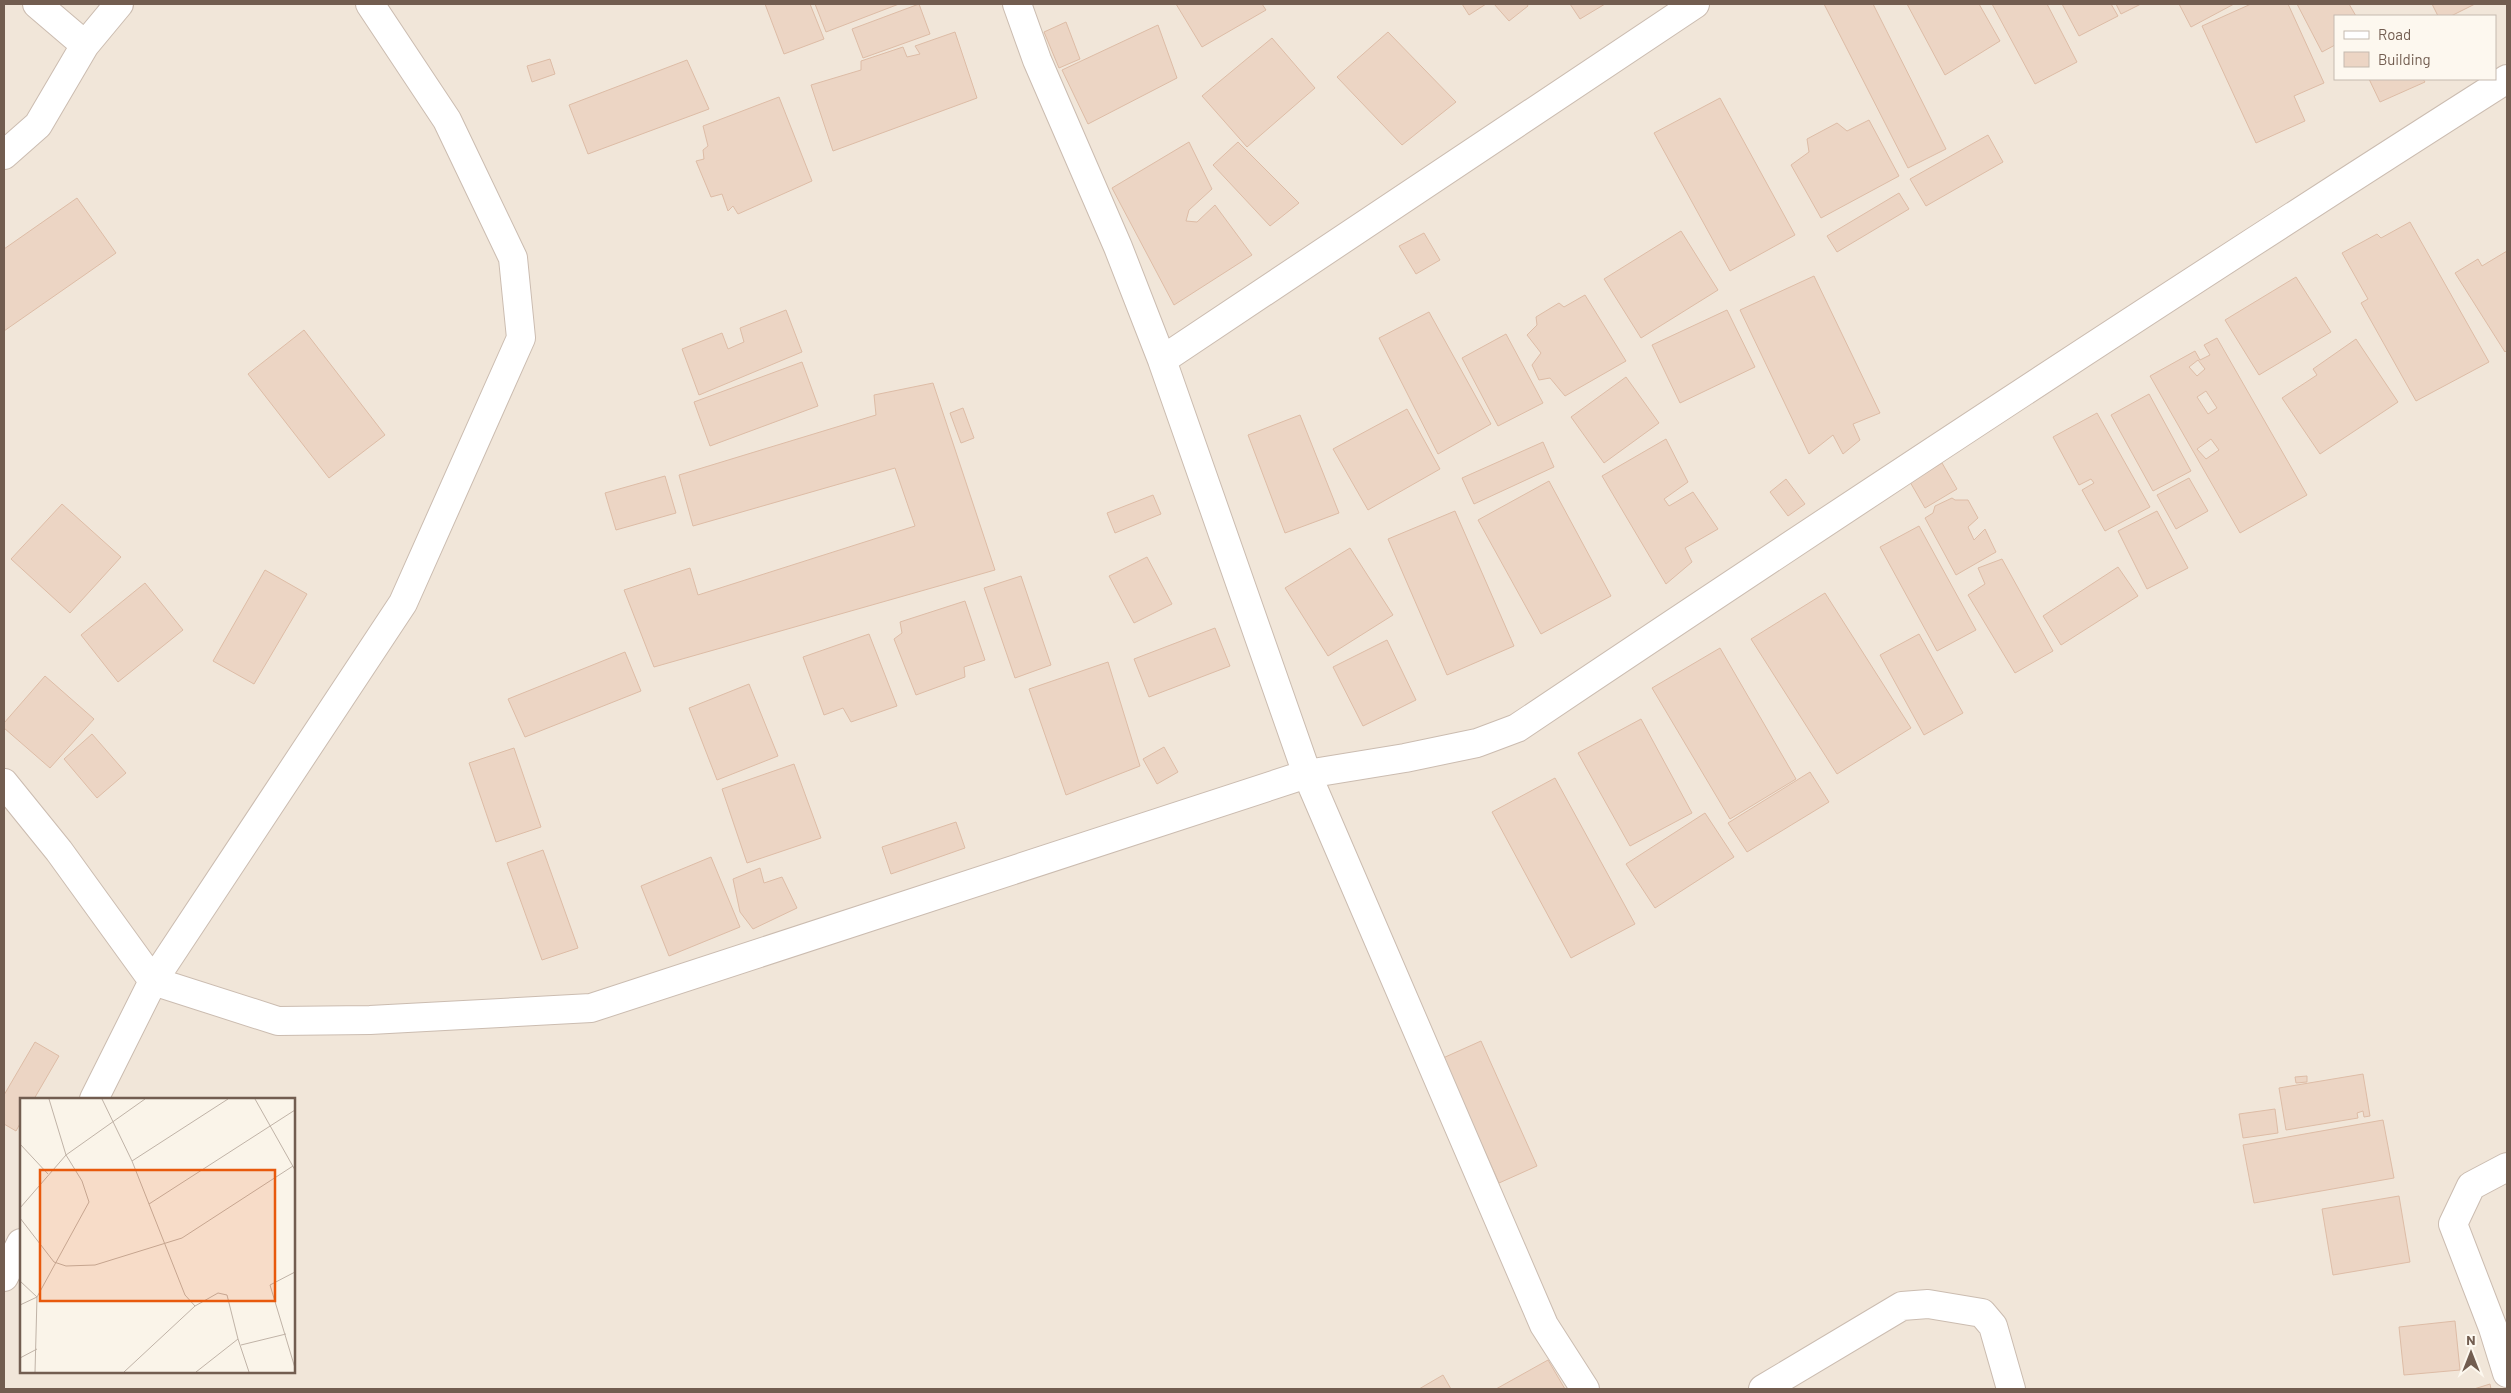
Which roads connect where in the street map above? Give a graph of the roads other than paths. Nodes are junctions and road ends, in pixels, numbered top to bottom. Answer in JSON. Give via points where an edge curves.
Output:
{"nodes":[{"id":1,"x":36,"y":4,"type":"edge"},
{"id":2,"x":119,"y":4,"type":"edge"},
{"id":3,"x":370,"y":4,"type":"edge"},
{"id":4,"x":1017,"y":4,"type":"edge"},
{"id":5,"x":1695,"y":4,"type":"edge"},
{"id":6,"x":84,"y":45,"type":"junction"},
{"id":7,"x":2507,"y":79,"type":"edge"},
{"id":8,"x":4,"y":155,"type":"edge"},
{"id":9,"x":1162,"y":360,"type":"junction"},
{"id":10,"x":1307,"y":774,"type":"junction"},
{"id":11,"x":4,"y":784,"type":"edge"},
{"id":12,"x":152,"y":981,"type":"junction"},
{"id":13,"x":94,"y":1098,"type":"edge"},
{"id":14,"x":2507,"y":1167,"type":"edge"},
{"id":15,"x":20,"y":1245,"type":"edge"},
{"id":16,"x":4,"y":1277,"type":"edge"},
{"id":17,"x":2507,"y":1373,"type":"edge"},
{"id":18,"x":1585,"y":1389,"type":"edge"},
{"id":19,"x":1763,"y":1389,"type":"edge"},
{"id":20,"x":2011,"y":1389,"type":"edge"}],
"edges":[{"from":1,"to":6,"type":"street"},
{"from":2,"to":6,"type":"street"},
{"from":3,"to":12,"type":"street","via":[[447,120],[513,258],[521,338],[403,603]]},
{"from":4,"to":9,"type":"street","via":[[1037,60]]},
{"from":5,"to":9,"type":"street"},
{"from":6,"to":8,"type":"street","via":[[38,125]]},
{"from":7,"to":10,"type":"street","via":[[1827,520],[1517,728],[1477,743]]},
{"from":9,"to":10,"type":"street"},
{"from":10,"to":12,"type":"street","via":[[591,1008],[370,1020],[278,1021]]},
{"from":10,"to":18,"type":"street","via":[[1544,1325]]},
{"from":11,"to":12,"type":"street","via":[[59,851]]},
{"from":12,"to":13,"type":"street"},
{"from":14,"to":17,"type":"street","via":[[2471,1186],[2453,1224]]},
{"from":15,"to":16,"type":"street"},
{"from":19,"to":20,"type":"street","via":[[1902,1306],[1928,1304],[1982,1313],[1993,1326]]}]}
